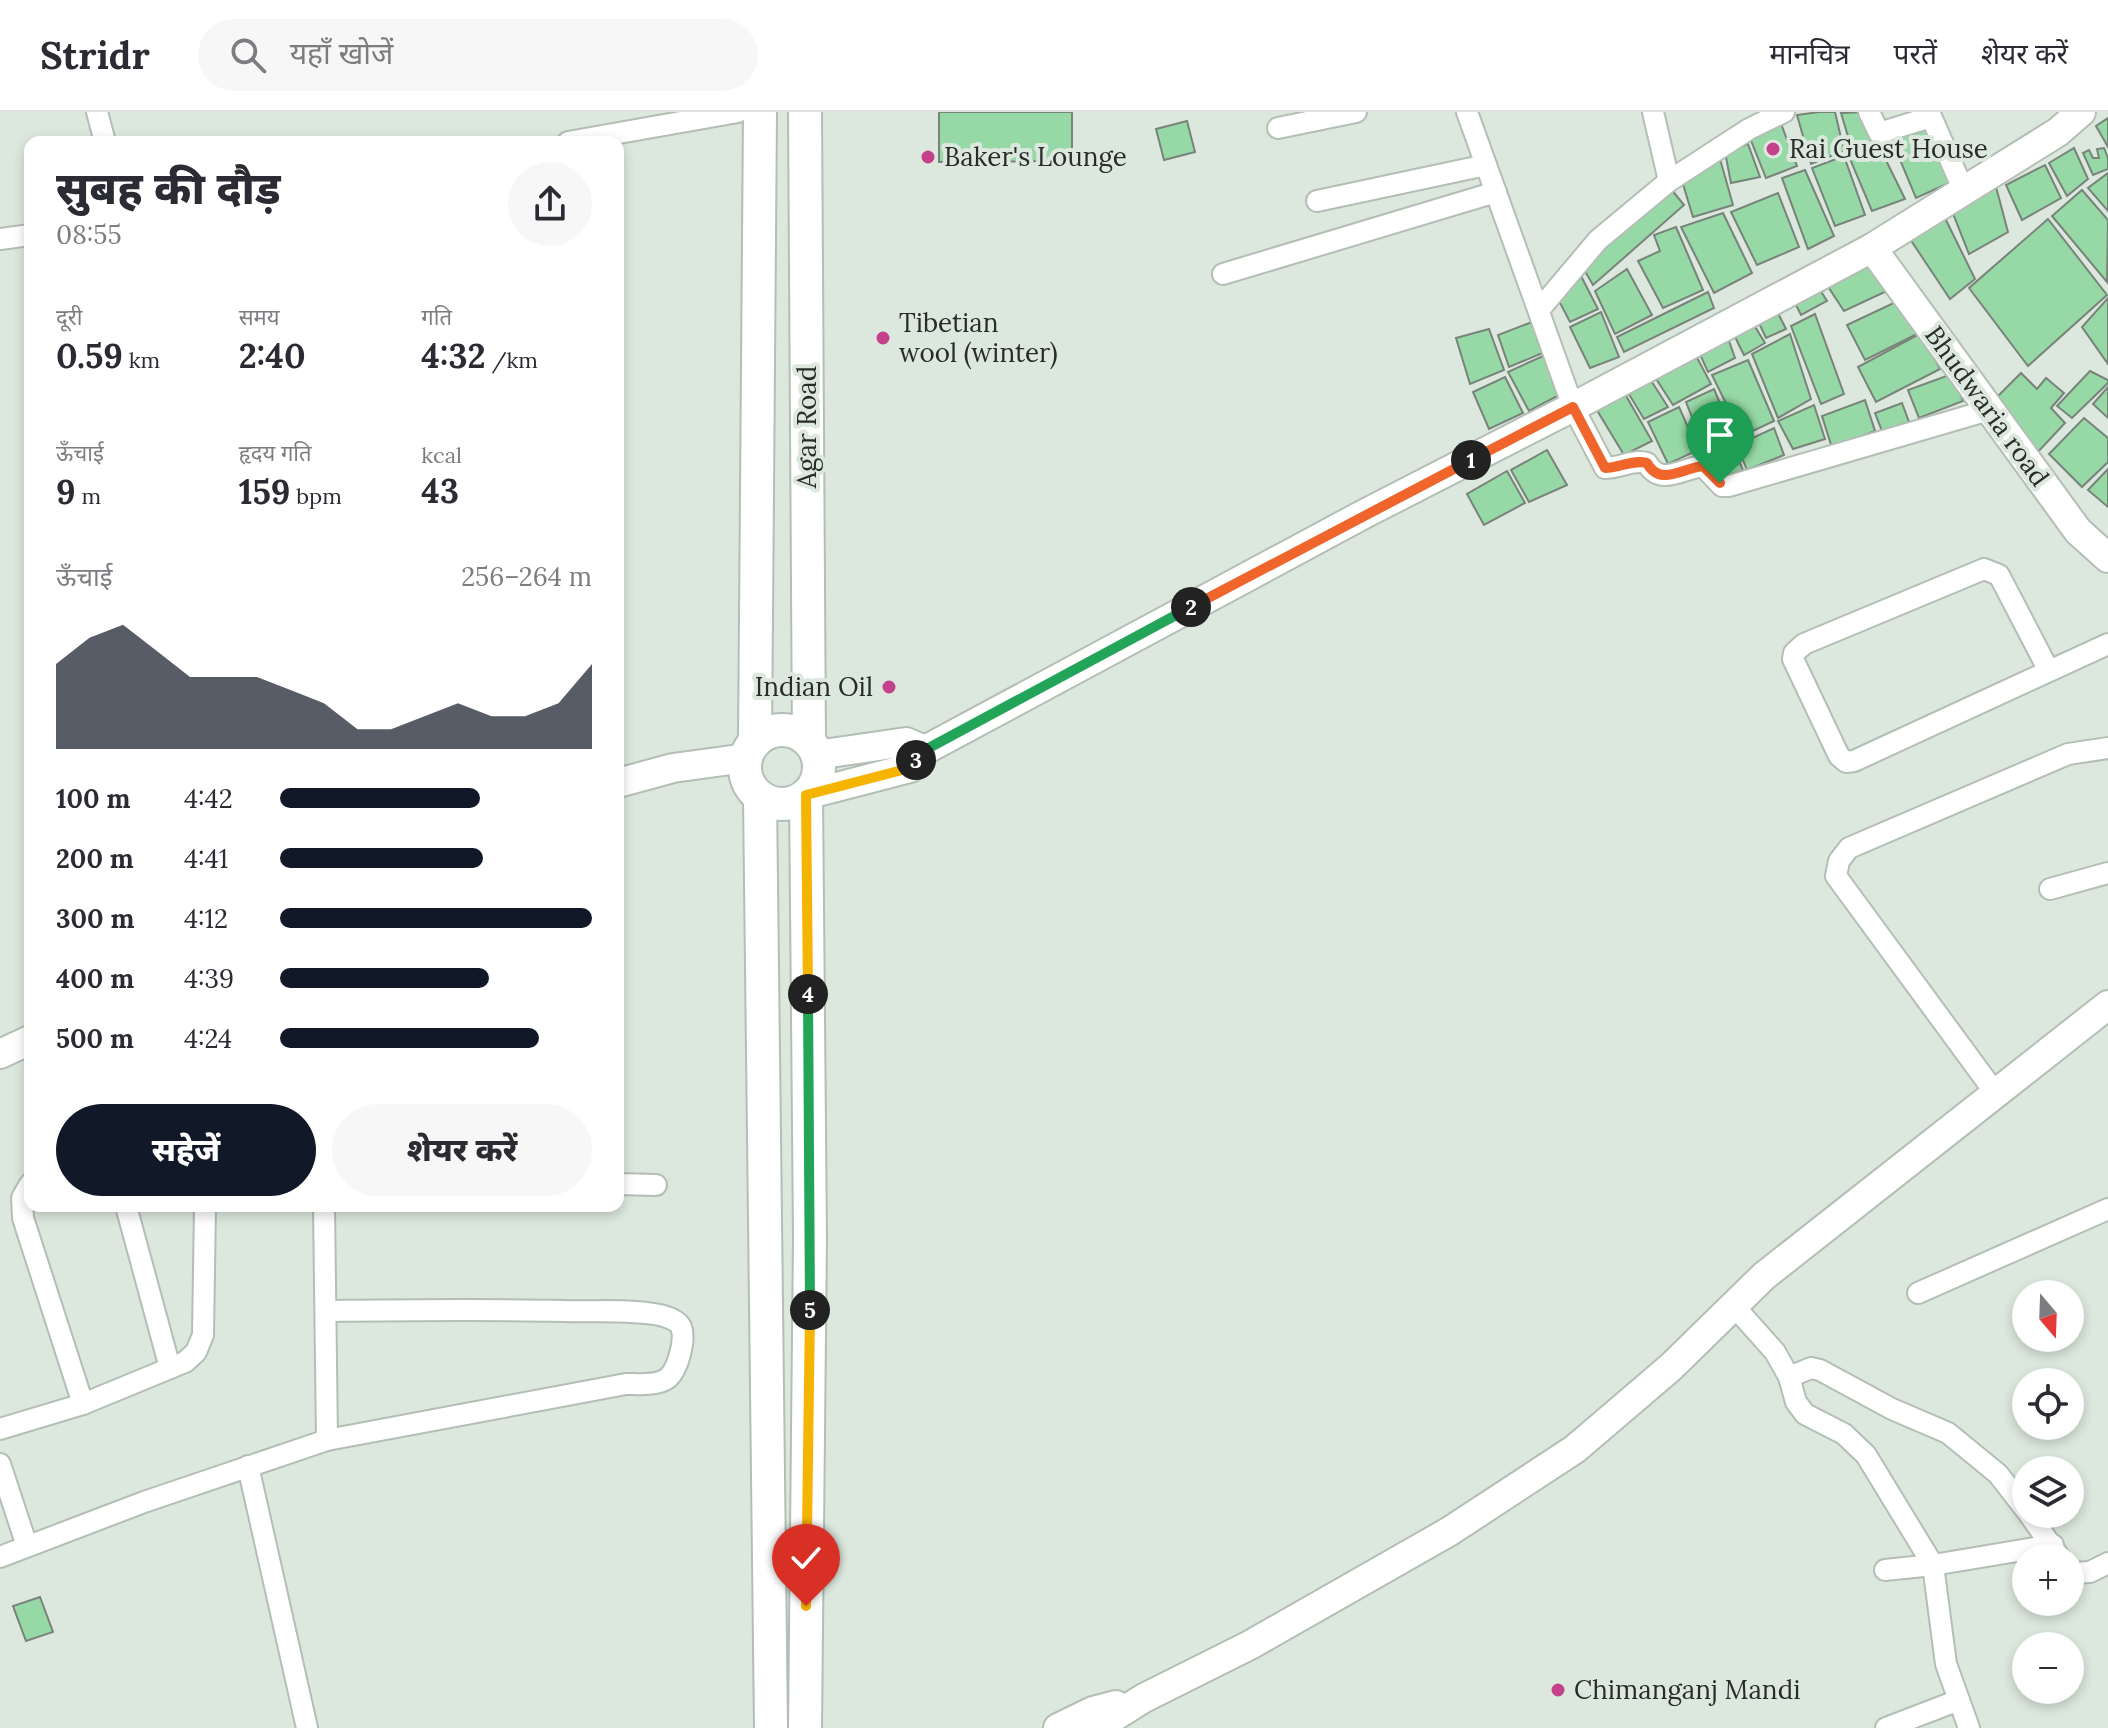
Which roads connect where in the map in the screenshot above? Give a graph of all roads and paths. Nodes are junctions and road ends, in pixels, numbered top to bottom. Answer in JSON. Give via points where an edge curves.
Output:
{"nodes":[{"id":1,"x":97,"y":112,"type":"edge"},
{"id":2,"x":738,"y":112,"type":"edge"},
{"id":3,"x":760,"y":112,"type":"edge"},
{"id":4,"x":805,"y":112,"type":"edge"},
{"id":5,"x":1356,"y":112,"type":"edge"},
{"id":6,"x":1467,"y":112,"type":"edge"},
{"id":7,"x":1653,"y":112,"type":"edge"},
{"id":8,"x":1784,"y":112,"type":"edge"},
{"id":9,"x":1869,"y":112,"type":"edge"},
{"id":10,"x":2081,"y":112,"type":"edge"},
{"id":11,"x":1930,"y":114,"type":"edge"},
{"id":12,"x":2054,"y":122,"type":"edge"},
{"id":13,"x":1278,"y":128,"type":"dead end"},
{"id":14,"x":103,"y":136,"type":"edge"},
{"id":15,"x":602,"y":136,"type":"edge"},
{"id":16,"x":1486,"y":165,"type":"junction"},
{"id":17,"x":1669,"y":181,"type":"junction"},
{"id":18,"x":1964,"y":191,"type":"junction"},
{"id":19,"x":1496,"y":192,"type":"junction"},
{"id":20,"x":1317,"y":201,"type":"dead end"},
{"id":21,"x":24,"y":236,"type":"edge"},
{"id":22,"x":0,"y":239,"type":"edge"},
{"id":23,"x":1872,"y":248,"type":"junction"},
{"id":24,"x":1223,"y":274,"type":"dead end"},
{"id":25,"x":1539,"y":310,"type":"junction"},
{"id":26,"x":1573,"y":407,"type":"junction"},
{"id":27,"x":1989,"y":410,"type":"junction"},
{"id":28,"x":2108,"y":558,"type":"edge"},
{"id":29,"x":2108,"y":644,"type":"edge"},
{"id":30,"x":2049,"y":671,"type":"junction"},
{"id":31,"x":812,"y":748,"type":"junction"},
{"id":32,"x":2108,"y":748,"type":"edge"},
{"id":33,"x":751,"y":750,"type":"junction"},
{"id":34,"x":925,"y":750,"type":"junction"},
{"id":35,"x":624,"y":781,"type":"edge"},
{"id":36,"x":806,"y":795,"type":"junction"},
{"id":37,"x":760,"y":797,"type":"junction"},
{"id":38,"x":2108,"y":873,"type":"edge"},
{"id":39,"x":2050,"y":889,"type":"dead end"},
{"id":40,"x":2105,"y":1014,"type":"edge"},
{"id":41,"x":24,"y":1043,"type":"edge"},
{"id":42,"x":0,"y":1054,"type":"edge"},
{"id":43,"x":1996,"y":1094,"type":"junction"},
{"id":44,"x":624,"y":1184,"type":"edge"},
{"id":45,"x":656,"y":1185,"type":"dead end"},
{"id":46,"x":24,"y":1194,"type":"edge"},
{"id":47,"x":2108,"y":1209,"type":"edge"},
{"id":48,"x":128,"y":1212,"type":"edge"},
{"id":49,"x":205,"y":1212,"type":"edge"},
{"id":50,"x":324,"y":1212,"type":"edge"},
{"id":51,"x":1918,"y":1293,"type":"dead end"},
{"id":52,"x":1734,"y":1306,"type":"junction"},
{"id":53,"x":326,"y":1311,"type":"junction"},
{"id":54,"x":170,"y":1368,"type":"junction"},
{"id":55,"x":1789,"y":1377,"type":"junction"},
{"id":56,"x":83,"y":1404,"type":"junction"},
{"id":57,"x":0,"y":1429,"type":"edge"},
{"id":58,"x":327,"y":1440,"type":"junction"},
{"id":59,"x":0,"y":1464,"type":"edge"},
{"id":60,"x":248,"y":1466,"type":"junction"},
{"id":61,"x":2012,"y":1492,"type":"edge"},
{"id":62,"x":27,"y":1546,"type":"junction"},
{"id":63,"x":0,"y":1557,"type":"edge"},
{"id":64,"x":2012,"y":1557,"type":"edge"},
{"id":65,"x":1933,"y":1565,"type":"junction"},
{"id":66,"x":1885,"y":1570,"type":"dead end"},
{"id":67,"x":806,"y":1606,"type":"junction"},
{"id":68,"x":770,"y":1607,"type":"junction"},
{"id":69,"x":1144,"y":1698,"type":"junction"},
{"id":70,"x":1959,"y":1700,"type":"junction"},
{"id":71,"x":307,"y":1728,"type":"edge"},
{"id":72,"x":771,"y":1728,"type":"edge"},
{"id":73,"x":805,"y":1728,"type":"edge"},
{"id":74,"x":1058,"y":1728,"type":"edge"},
{"id":75,"x":1096,"y":1728,"type":"edge"},
{"id":76,"x":1886,"y":1728,"type":"edge"},
{"id":77,"x":1969,"y":1728,"type":"edge"}],
"edges":[{"from":1,"to":14,"type":"street"},
{"from":2,"to":15,"type":"street"},
{"from":3,"to":33,"type":"main road"},
{"from":4,"to":31,"type":"main road","name":"Agar Road"},
{"from":5,"to":13,"type":"street"},
{"from":6,"to":16,"type":"street"},
{"from":7,"to":17,"type":"street"},
{"from":8,"to":17,"type":"street"},
{"from":9,"to":11,"type":"street","via":[[1879,133]]},
{"from":10,"to":12,"type":"street"},
{"from":11,"to":18,"type":"street"},
{"from":12,"to":18,"type":"street"},
{"from":16,"to":19,"type":"street"},
{"from":16,"to":20,"type":"street"},
{"from":17,"to":25,"type":"street","via":[[1598,240]]},
{"from":18,"to":23,"type":"street"},
{"from":19,"to":24,"type":"street"},
{"from":19,"to":25,"type":"street"},
{"from":21,"to":22,"type":"street"},
{"from":23,"to":26,"type":"street"},
{"from":23,"to":27,"type":"street","name":"Bhudwaria road"},
{"from":25,"to":26,"type":"street"},
{"from":26,"to":27,"type":"street","via":[[1605,468],[1639,461],[1665,476],[1703,466],[1724,487]]},
{"from":26,"to":34,"type":"street"},
{"from":27,"to":28,"type":"street","name":"Bhudwaria road","via":[[2078,531]]},
{"from":29,"to":30,"type":"street"},
{"from":30,"to":30,"type":"street","via":[[1999,575],[1984,569],[1804,644],[1793,659],[1846,762]]},
{"from":31,"to":33,"type":"main road","via":[[788,731],[776,731],[764,735]]},
{"from":31,"to":34,"type":"street","via":[[906,742]]},
{"from":31,"to":36,"type":"main road","name":"Agar Road","via":[[818,775]]},
{"from":32,"to":43,"type":"street","via":[[2068,754],[1849,848],[1839,861],[1836,876]]},
{"from":33,"to":35,"type":"street"},
{"from":33,"to":37,"type":"main road","via":[[746,777]]},
{"from":34,"to":36,"type":"street","via":[[910,768]]},
{"from":36,"to":37,"type":"main road","via":[[783,804]]},
{"from":36,"to":67,"type":"main road","name":"Agar Road"},
{"from":37,"to":68,"type":"main road"},
{"from":38,"to":39,"type":"street"},
{"from":40,"to":43,"type":"street"},
{"from":41,"to":42,"type":"street"},
{"from":43,"to":52,"type":"street","via":[[1764,1276]]},
{"from":44,"to":45,"type":"street"},
{"from":46,"to":56,"type":"street","via":[[23,1218]]},
{"from":47,"to":51,"type":"street"},
{"from":48,"to":54,"type":"street"},
{"from":49,"to":54,"type":"street","via":[[203,1335],[196,1352]]},
{"from":50,"to":53,"type":"street"},
{"from":52,"to":55,"type":"street","via":[[1775,1352]]},
{"from":52,"to":69,"type":"street","via":[[1575,1449],[1450,1531],[1250,1645]]},
{"from":53,"to":58,"type":"street"},
{"from":53,"to":58,"type":"street","via":[[660,1315],[682,1329],[679,1357],[666,1379]]},
{"from":54,"to":56,"type":"street"},
{"from":55,"to":61,"type":"street","via":[[1820,1370],[1948,1433]]},
{"from":55,"to":65,"type":"street","via":[[1805,1414],[1844,1434],[1866,1455]]},
{"from":56,"to":57,"type":"street"},
{"from":58,"to":60,"type":"street"},
{"from":59,"to":62,"type":"street"},
{"from":60,"to":62,"type":"street"},
{"from":60,"to":71,"type":"street"},
{"from":62,"to":63,"type":"street"},
{"from":64,"to":65,"type":"street"},
{"from":65,"to":66,"type":"street"},
{"from":65,"to":70,"type":"street","via":[[1946,1664]]},
{"from":67,"to":68,"type":"main road"},
{"from":67,"to":73,"type":"main road","name":"Agar Road"},
{"from":68,"to":72,"type":"main road"},
{"from":69,"to":74,"type":"street","via":[[1093,1711]]},
{"from":69,"to":75,"type":"street"},
{"from":70,"to":76,"type":"street"},
{"from":70,"to":77,"type":"street"}]}
